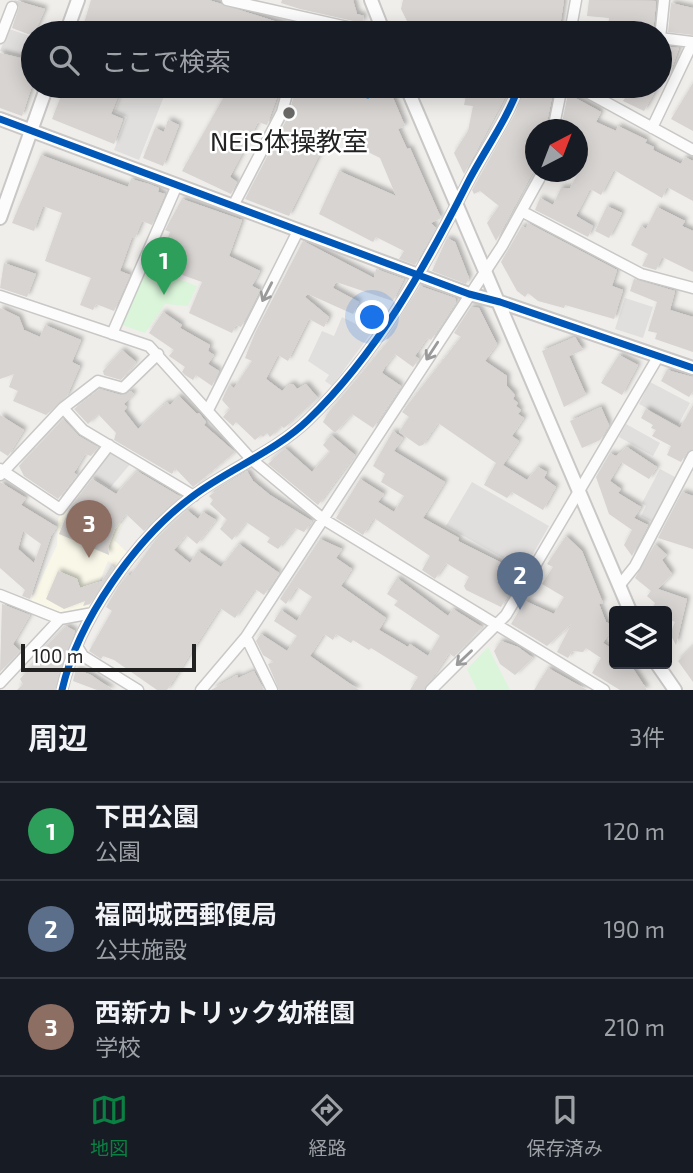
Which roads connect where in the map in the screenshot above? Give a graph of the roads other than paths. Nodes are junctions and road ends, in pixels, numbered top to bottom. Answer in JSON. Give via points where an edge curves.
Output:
{"nodes":[{"id":1,"x":78,"y":0,"type":"edge"},
{"id":2,"x":227,"y":0,"type":"edge"},
{"id":3,"x":371,"y":0,"type":"edge"},
{"id":4,"x":576,"y":0,"type":"edge"},
{"id":5,"x":664,"y":0,"type":"edge"},
{"id":6,"x":12,"y":7,"type":"dead end"},
{"id":7,"x":306,"y":18,"type":"junction"},
{"id":8,"x":70,"y":21,"type":"edge"},
{"id":9,"x":305,"y":21,"type":"edge"},
{"id":10,"x":320,"y":21,"type":"edge"},
{"id":11,"x":379,"y":21,"type":"edge"},
{"id":12,"x":572,"y":21,"type":"edge"},
{"id":13,"x":662,"y":21,"type":"edge"},
{"id":14,"x":0,"y":38,"type":"edge"},
{"id":15,"x":672,"y":40,"type":"edge"},
{"id":16,"x":692,"y":42,"type":"edge"},
{"id":17,"x":672,"y":85,"type":"edge"},
{"id":18,"x":43,"y":98,"type":"edge"},
{"id":19,"x":286,"y":98,"type":"edge"},
{"id":20,"x":411,"y":98,"type":"edge"},
{"id":21,"x":514,"y":98,"type":"edge"},
{"id":22,"x":560,"y":98,"type":"edge"},
{"id":23,"x":598,"y":98,"type":"edge"},
{"id":24,"x":666,"y":98,"type":"edge"},
{"id":25,"x":0,"y":118,"type":"edge"},
{"id":26,"x":555,"y":119,"type":"edge"},
{"id":27,"x":652,"y":128,"type":"junction"},
{"id":28,"x":32,"y":130,"type":"junction"},
{"id":29,"x":693,"y":150,"type":"edge"},
{"id":30,"x":538,"y":182,"type":"edge"},
{"id":31,"x":177,"y":185,"type":"junction"},
{"id":32,"x":233,"y":206,"type":"junction"},
{"id":33,"x":457,"y":206,"type":"junction"},
{"id":34,"x":523,"y":212,"type":"junction"},
{"id":35,"x":0,"y":218,"type":"edge"},
{"id":36,"x":298,"y":231,"type":"junction"},
{"id":37,"x":485,"y":269,"type":"junction"},
{"id":38,"x":416,"y":275,"type":"junction"},
{"id":39,"x":693,"y":288,"type":"edge"},
{"id":40,"x":469,"y":294,"type":"junction"},
{"id":41,"x":0,"y":296,"type":"edge"},
{"id":42,"x":500,"y":302,"type":"junction"},
{"id":43,"x":112,"y":334,"type":"junction"},
{"id":44,"x":158,"y":354,"type":"junction"},
{"id":45,"x":658,"y":356,"type":"junction"},
{"id":46,"x":693,"y":368,"type":"edge"},
{"id":47,"x":63,"y":408,"type":"junction"},
{"id":48,"x":208,"y":410,"type":"junction"},
{"id":49,"x":109,"y":444,"type":"junction"},
{"id":50,"x":693,"y":456,"type":"edge"},
{"id":51,"x":251,"y":459,"type":"junction"},
{"id":52,"x":1,"y":471,"type":"edge"},
{"id":53,"x":578,"y":489,"type":"junction"},
{"id":54,"x":194,"y":495,"type":"junction"},
{"id":55,"x":323,"y":519,"type":"junction"},
{"id":56,"x":619,"y":586,"type":"junction"},
{"id":57,"x":0,"y":595,"type":"edge"},
{"id":58,"x":628,"y":606,"type":"edge"},
{"id":59,"x":93,"y":613,"type":"junction"},
{"id":60,"x":60,"y":620,"type":"junction"},
{"id":61,"x":497,"y":625,"type":"junction"},
{"id":62,"x":246,"y":637,"type":"junction"},
{"id":63,"x":78,"y":648,"type":"junction"},
{"id":64,"x":660,"y":669,"type":"edge"},
{"id":65,"x":0,"y":683,"type":"edge"},
{"id":66,"x":62,"y":690,"type":"edge"},
{"id":67,"x":138,"y":690,"type":"edge"},
{"id":68,"x":201,"y":690,"type":"edge"},
{"id":69,"x":271,"y":690,"type":"edge"},
{"id":70,"x":431,"y":690,"type":"edge"},
{"id":71,"x":604,"y":690,"type":"edge"},
{"id":72,"x":675,"y":690,"type":"edge"}],
"edges":[{"from":1,"to":8,"type":"street"},
{"from":2,"to":7,"type":"street"},
{"from":3,"to":11,"type":"street"},
{"from":4,"to":12,"type":"street"},
{"from":5,"to":13,"type":"street"},
{"from":6,"to":14,"type":"street"},
{"from":7,"to":9,"type":"street"},
{"from":7,"to":10,"type":"street"},
{"from":15,"to":16,"type":"street"},
{"from":16,"to":17,"type":"street"},
{"from":18,"to":28,"type":"street"},
{"from":19,"to":32,"type":"street"},
{"from":20,"to":33,"type":"street"},
{"from":21,"to":33,"type":"street"},
{"from":22,"to":26,"type":"street"},
{"from":23,"to":27,"type":"street"},
{"from":24,"to":27,"type":"street"},
{"from":25,"to":28,"type":"street"},
{"from":27,"to":29,"type":"street"},
{"from":28,"to":31,"type":"street"},
{"from":28,"to":35,"type":"street"},
{"from":30,"to":34,"type":"street"},
{"from":31,"to":32,"type":"street"},
{"from":31,"to":43,"type":"street"},
{"from":32,"to":36,"type":"street"},
{"from":33,"to":37,"type":"street"},
{"from":33,"to":38,"type":"street"},
{"from":34,"to":37,"type":"street"},
{"from":34,"to":39,"type":"street","via":[[641,274]]},
{"from":36,"to":38,"type":"street"},
{"from":36,"to":48,"type":"street","one_way":true},
{"from":37,"to":40,"type":"street"},
{"from":37,"to":42,"type":"street"},
{"from":38,"to":40,"type":"street"},
{"from":38,"to":51,"type":"street","via":[[381,332],[330,397],[306,422]]},
{"from":40,"to":42,"type":"street"},
{"from":40,"to":55,"type":"street","one_way":true},
{"from":41,"to":43,"type":"street"},
{"from":42,"to":45,"type":"street"},
{"from":42,"to":53,"type":"street"},
{"from":43,"to":44,"type":"street","via":[[149,346]]},
{"from":44,"to":47,"type":"street","via":[[123,388],[99,381]]},
{"from":44,"to":48,"type":"street"},
{"from":45,"to":46,"type":"street"},
{"from":45,"to":53,"type":"street"},
{"from":47,"to":49,"type":"street","via":[[83,430]]},
{"from":47,"to":52,"type":"street"},
{"from":48,"to":51,"type":"street"},
{"from":49,"to":52,"type":"street","via":[[60,509]]},
{"from":49,"to":54,"type":"street"},
{"from":50,"to":56,"type":"street","via":[[635,566]]},
{"from":51,"to":54,"type":"street"},
{"from":51,"to":55,"type":"street"},
{"from":53,"to":56,"type":"street"},
{"from":53,"to":61,"type":"street"},
{"from":54,"to":59,"type":"street","via":[[131,559]]},
{"from":55,"to":61,"type":"street"},
{"from":55,"to":62,"type":"street"},
{"from":56,"to":58,"type":"street"},
{"from":57,"to":60,"type":"street"},
{"from":59,"to":60,"type":"street"},
{"from":59,"to":63,"type":"street"},
{"from":60,"to":65,"type":"street"},
{"from":61,"to":70,"type":"street","one_way":true},
{"from":61,"to":71,"type":"street"},
{"from":62,"to":68,"type":"street"},
{"from":62,"to":69,"type":"street"},
{"from":63,"to":66,"type":"street"},
{"from":63,"to":67,"type":"street","via":[[83,656]]},
{"from":64,"to":72,"type":"street"}]}
